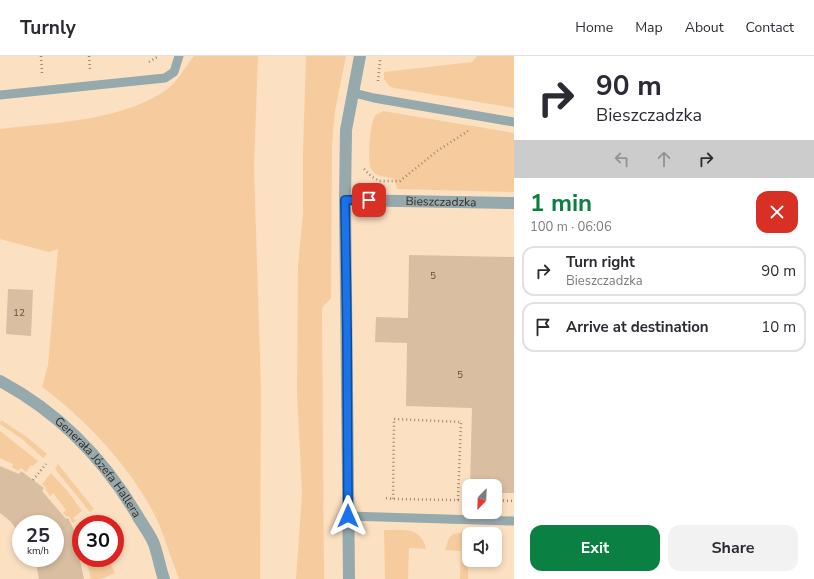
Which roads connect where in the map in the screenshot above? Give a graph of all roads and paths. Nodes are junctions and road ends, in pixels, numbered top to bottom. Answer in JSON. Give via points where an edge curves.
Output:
{"nodes":[{"id":1,"x":41,"y":56,"type":"edge"},
{"id":2,"x":89,"y":56,"type":"edge"},
{"id":3,"x":179,"y":56,"type":"edge"},
{"id":4,"x":360,"y":56,"type":"edge"},
{"id":5,"x":380,"y":56,"type":"edge"},
{"id":6,"x":90,"y":69,"type":"dead end"},
{"id":7,"x":42,"y":74,"type":"dead end"},
{"id":8,"x":378,"y":77,"type":"dead end"},
{"id":9,"x":354,"y":93,"type":"junction"},
{"id":10,"x":0,"y":95,"type":"edge"},
{"id":11,"x":482,"y":116,"type":"junction"},
{"id":12,"x":514,"y":122,"type":"edge"},
{"id":13,"x":364,"y":164,"type":"dead end"},
{"id":14,"x":345,"y":200,"type":"junction"},
{"id":15,"x":514,"y":203,"type":"edge"},
{"id":16,"x":0,"y":381,"type":"edge"},
{"id":17,"x":46,"y":464,"type":"dead end"},
{"id":18,"x":33,"y":480,"type":"dead end"},
{"id":19,"x":378,"y":498,"type":"dead end"},
{"id":20,"x":393,"y":499,"type":"junction"},
{"id":21,"x":458,"y":500,"type":"junction"},
{"id":22,"x":462,"y":500,"type":"edge"},
{"id":23,"x":502,"y":500,"type":"edge"},
{"id":24,"x":514,"y":501,"type":"edge"},
{"id":25,"x":348,"y":516,"type":"junction"},
{"id":26,"x":514,"y":520,"type":"edge"},
{"id":27,"x":164,"y":579,"type":"edge"},
{"id":28,"x":349,"y":579,"type":"edge"}],
"edges":[{"from":1,"to":7,"type":"path"},
{"from":2,"to":6,"type":"path"},
{"from":3,"to":10,"type":"lane","via":[[174,72],[165,78]]},
{"from":4,"to":9,"type":"street"},
{"from":5,"to":8,"type":"path"},
{"from":9,"to":11,"type":"lane"},
{"from":9,"to":14,"type":"street","via":[[346,130]]},
{"from":11,"to":12,"type":"lane"},
{"from":11,"to":13,"type":"path","via":[[468,131],[437,151],[400,181],[379,180],[365,170]]},
{"from":14,"to":15,"type":"street","name":"Bieszczadzka"},
{"from":14,"to":25,"type":"street"},
{"from":16,"to":27,"type":"street","name":"Generała Józefa Hallera","via":[[38,404],[65,425],[100,462],[122,489],[154,544]]},
{"from":17,"to":18,"type":"path"},
{"from":19,"to":20,"type":"path"},
{"from":20,"to":21,"type":"path"},
{"from":20,"to":21,"type":"path","via":[[394,419],[461,422]]},
{"from":21,"to":22,"type":"path"},
{"from":23,"to":24,"type":"path"},
{"from":25,"to":26,"type":"lane"},
{"from":25,"to":28,"type":"street"}]}
